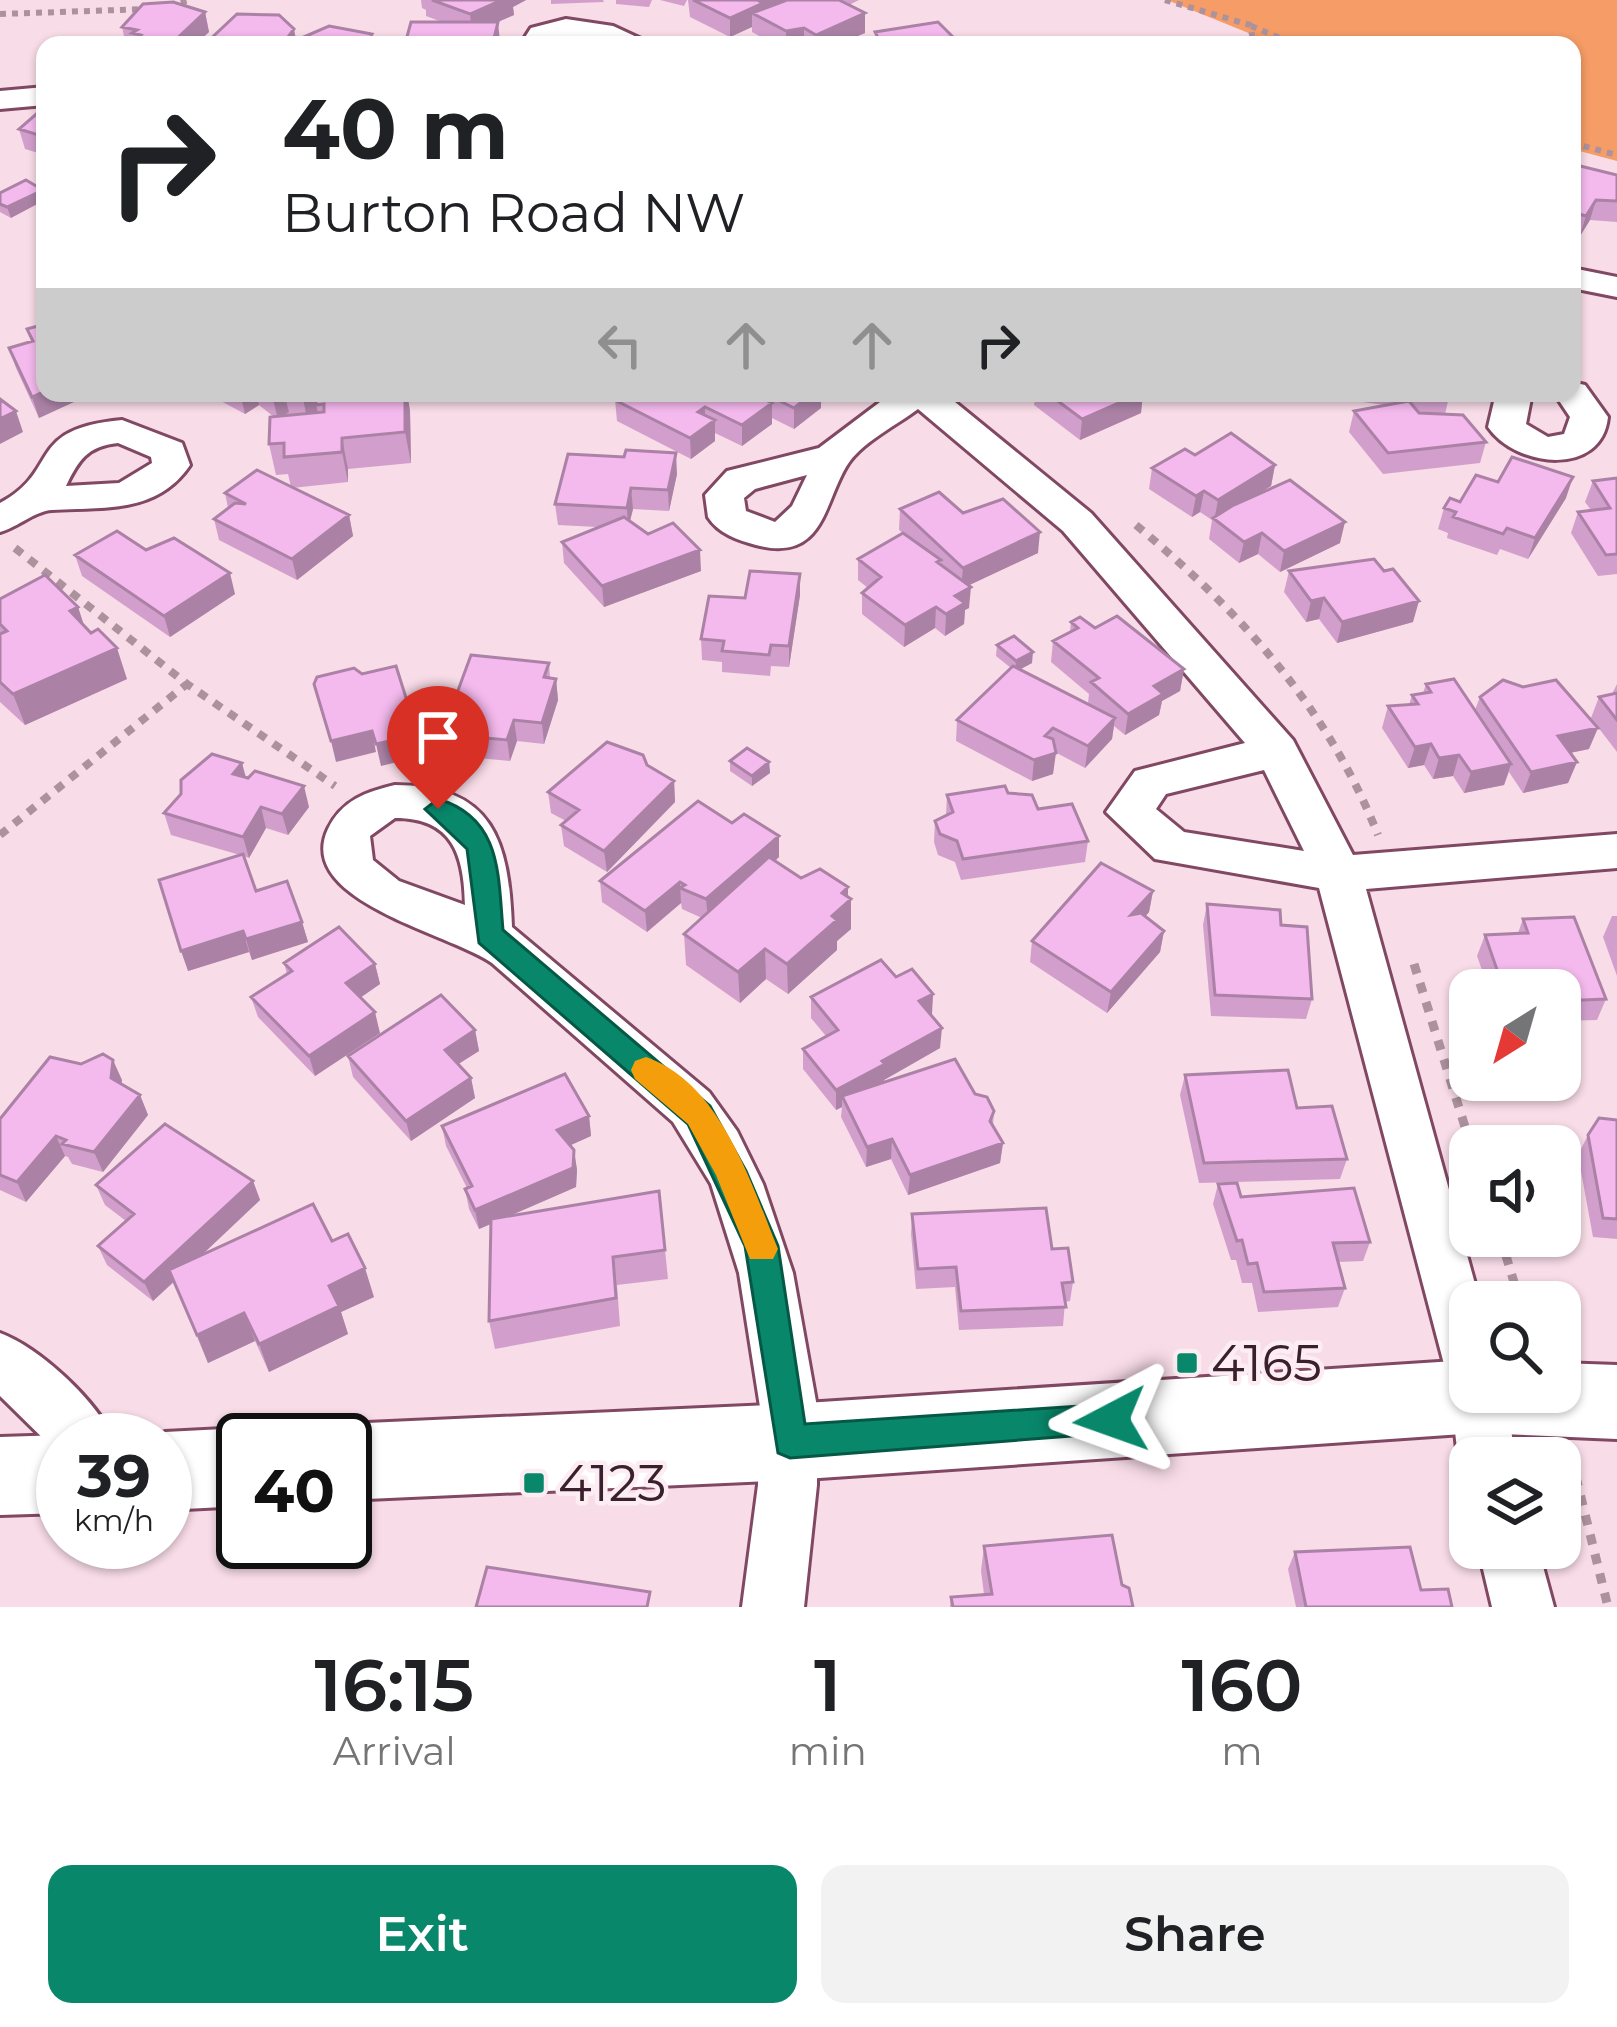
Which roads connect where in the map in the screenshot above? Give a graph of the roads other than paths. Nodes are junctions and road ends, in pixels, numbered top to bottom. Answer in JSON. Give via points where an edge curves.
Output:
{"nodes":[{"id":1,"x":540,"y":36,"type":"edge"},
{"id":2,"x":607,"y":36,"type":"edge"},
{"id":3,"x":36,"y":97,"type":"edge"},
{"id":4,"x":0,"y":100,"type":"edge"},
{"id":5,"x":1581,"y":280,"type":"edge"},
{"id":6,"x":1617,"y":287,"type":"edge"},
{"id":7,"x":906,"y":402,"type":"edge"},
{"id":8,"x":929,"y":402,"type":"edge"},
{"id":9,"x":1512,"y":402,"type":"edge"},
{"id":10,"x":1578,"y":402,"type":"edge"},
{"id":11,"x":832,"y":456,"type":"dead end"},
{"id":12,"x":40,"y":497,"type":"dead end"},
{"id":13,"x":0,"y":519,"type":"edge"},
{"id":14,"x":1277,"y":751,"type":"junction"},
{"id":15,"x":1617,"y":850,"type":"edge"},
{"id":16,"x":1339,"y":874,"type":"junction"},
{"id":17,"x":489,"y":935,"type":"junction"},
{"id":18,"x":1449,"y":1296,"type":"edge"},
{"id":19,"x":0,"y":1359,"type":"edge"},
{"id":20,"x":1449,"y":1406,"type":"edge"},
{"id":21,"x":57,"y":1413,"type":"edge"},
{"id":22,"x":790,"y":1442,"type":"junction"},
{"id":23,"x":372,"y":1461,"type":"edge"},
{"id":24,"x":36,"y":1475,"type":"edge"},
{"id":25,"x":0,"y":1476,"type":"edge"},
{"id":26,"x":1513,"y":1569,"type":"edge"},
{"id":27,"x":773,"y":1607,"type":"edge"},
{"id":28,"x":1523,"y":1607,"type":"edge"}],
"edges":[{"from":1,"to":2,"type":"street","via":[[567,25]]},
{"from":3,"to":4,"type":"street"},
{"from":5,"to":6,"type":"street"},
{"from":7,"to":11,"type":"street"},
{"from":8,"to":14,"type":"street","via":[[1077,522]]},
{"from":9,"to":10,"type":"street","via":[[1507,427],[1551,451],[1573,448],[1587,435],[1589,417]]},
{"from":12,"to":13,"type":"street"},
{"from":14,"to":16,"type":"street"},
{"from":14,"to":16,"type":"street","via":[[1151,782],[1129,812],[1171,847]]},
{"from":15,"to":16,"type":"street"},
{"from":16,"to":18,"type":"street"},
{"from":17,"to":17,"type":"street","via":[[474,833],[420,801],[396,801],[351,827],[351,864],[365,881],[427,915]]},
{"from":17,"to":22,"type":"street","via":[[699,1115],[761,1246]]},
{"from":19,"to":21,"type":"street"},
{"from":20,"to":22,"type":"street"},
{"from":22,"to":23,"type":"street"},
{"from":22,"to":27,"type":"street"},
{"from":24,"to":25,"type":"street"},
{"from":26,"to":28,"type":"street"}]}
